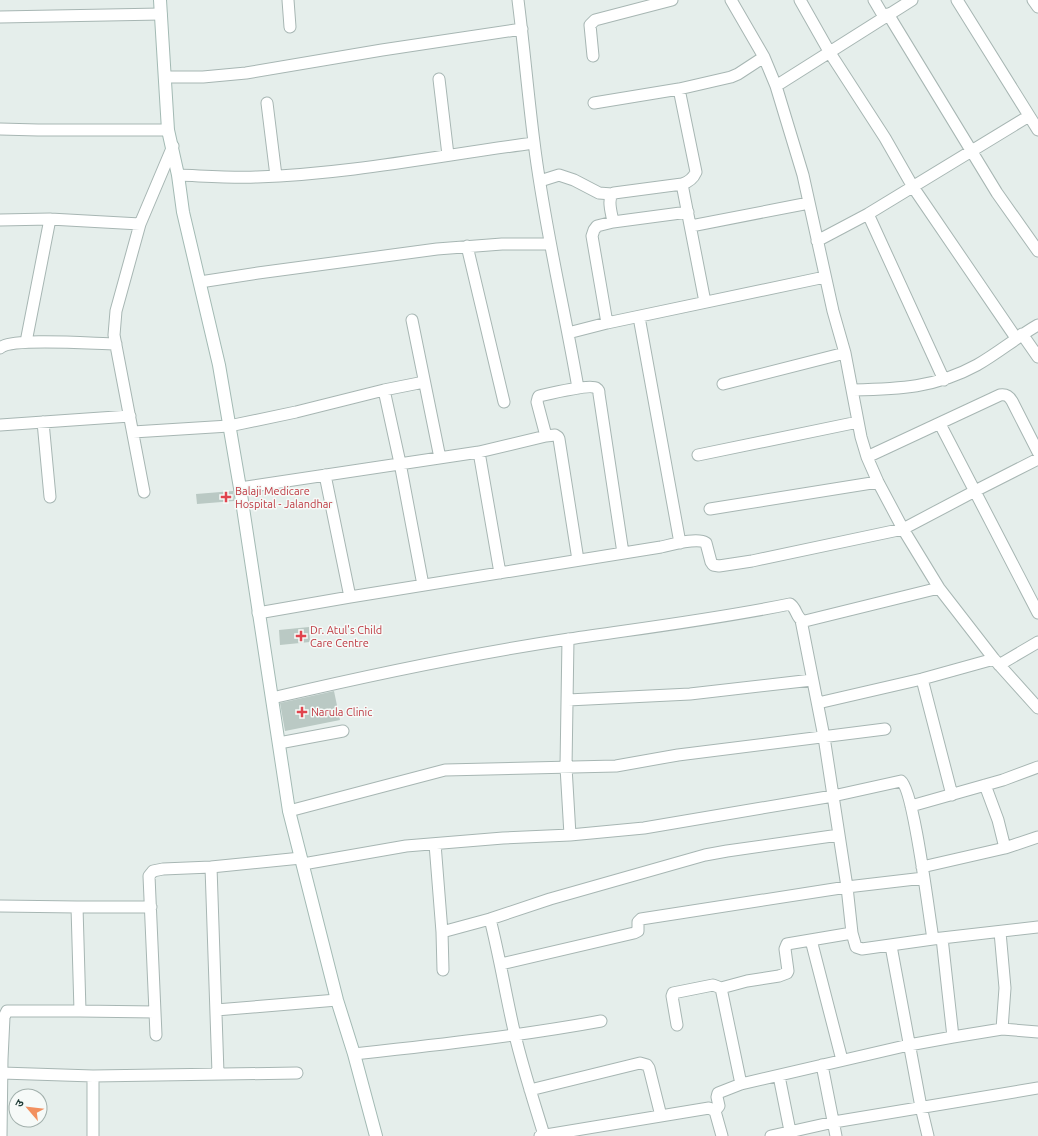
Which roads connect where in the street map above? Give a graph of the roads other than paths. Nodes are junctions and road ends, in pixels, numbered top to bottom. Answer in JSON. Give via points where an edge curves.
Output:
{"nodes":[{"id":1,"x":160,"y":0,"type":"edge"},
{"id":2,"x":288,"y":0,"type":"edge"},
{"id":3,"x":518,"y":0,"type":"edge"},
{"id":4,"x":672,"y":0,"type":"edge"},
{"id":5,"x":731,"y":0,"type":"edge"},
{"id":6,"x":800,"y":0,"type":"edge"},
{"id":7,"x":874,"y":0,"type":"edge"},
{"id":8,"x":912,"y":0,"type":"edge"},
{"id":9,"x":957,"y":0,"type":"edge"},
{"id":10,"x":1032,"y":0,"type":"edge"},
{"id":11,"x":1038,"y":7,"type":"edge"},
{"id":12,"x":161,"y":14,"type":"junction"},
{"id":13,"x":886,"y":15,"type":"junction"},
{"id":14,"x":0,"y":17,"type":"edge"},
{"id":15,"x":290,"y":27,"type":"dead end"},
{"id":16,"x":522,"y":29,"type":"junction"},
{"id":17,"x":830,"y":52,"type":"junction"},
{"id":18,"x":593,"y":56,"type":"dead end"},
{"id":19,"x":764,"y":57,"type":"junction"},
{"id":20,"x":166,"y":77,"type":"junction"},
{"id":21,"x":439,"y":79,"type":"dead end"},
{"id":22,"x":776,"y":86,"type":"junction"},
{"id":23,"x":679,"y":89,"type":"junction"},
{"id":24,"x":268,"y":103,"type":"dead end"},
{"id":25,"x":594,"y":103,"type":"dead end"},
{"id":26,"x":1029,"y":116,"type":"junction"},
{"id":27,"x":0,"y":129,"type":"edge"},
{"id":28,"x":168,"y":130,"type":"junction"},
{"id":29,"x":1038,"y":130,"type":"edge"},
{"id":30,"x":534,"y":143,"type":"junction"},
{"id":31,"x":173,"y":146,"type":"junction"},
{"id":32,"x":972,"y":151,"type":"junction"},
{"id":33,"x":448,"y":155,"type":"junction"},
{"id":34,"x":178,"y":174,"type":"junction"},
{"id":35,"x":276,"y":176,"type":"junction"},
{"id":36,"x":540,"y":181,"type":"junction"},
{"id":37,"x":682,"y":184,"type":"junction"},
{"id":38,"x":913,"y":187,"type":"junction"},
{"id":39,"x":612,"y":194,"type":"junction"},
{"id":40,"x":809,"y":203,"type":"junction"},
{"id":41,"x":688,"y":212,"type":"junction"},
{"id":42,"x":868,"y":214,"type":"junction"},
{"id":43,"x":50,"y":219,"type":"junction"},
{"id":44,"x":0,"y":220,"type":"edge"},
{"id":45,"x":613,"y":222,"type":"junction"},
{"id":46,"x":140,"y":224,"type":"junction"},
{"id":47,"x":691,"y":226,"type":"junction"},
{"id":48,"x":817,"y":241,"type":"junction"},
{"id":49,"x":550,"y":244,"type":"junction"},
{"id":50,"x":467,"y":246,"type":"junction"},
{"id":51,"x":1038,"y":251,"type":"edge"},
{"id":52,"x":825,"y":278,"type":"junction"},
{"id":53,"x":200,"y":282,"type":"junction"},
{"id":54,"x":706,"y":302,"type":"junction"},
{"id":55,"x":639,"y":316,"type":"junction"},
{"id":56,"x":412,"y":320,"type":"dead end"},
{"id":57,"x":607,"y":323,"type":"junction"},
{"id":58,"x":1038,"y":325,"type":"edge"},
{"id":59,"x":568,"y":334,"type":"junction"},
{"id":60,"x":1019,"y":336,"type":"junction"},
{"id":61,"x":26,"y":342,"type":"junction"},
{"id":62,"x":116,"y":344,"type":"junction"},
{"id":63,"x":0,"y":348,"type":"edge"},
{"id":64,"x":845,"y":353,"type":"junction"},
{"id":65,"x":1038,"y":357,"type":"edge"},
{"id":66,"x":944,"y":380,"type":"junction"},
{"id":67,"x":424,"y":382,"type":"junction"},
{"id":68,"x":722,"y":384,"type":"dead end"},
{"id":69,"x":578,"y":388,"type":"junction"},
{"id":70,"x":384,"y":390,"type":"junction"},
{"id":71,"x":853,"y":390,"type":"junction"},
{"id":72,"x":504,"y":402,"type":"dead end"},
{"id":73,"x":130,"y":416,"type":"junction"},
{"id":74,"x":43,"y":422,"type":"junction"},
{"id":75,"x":858,"y":422,"type":"junction"},
{"id":76,"x":940,"y":424,"type":"junction"},
{"id":77,"x":0,"y":425,"type":"edge"},
{"id":78,"x":229,"y":426,"type":"junction"},
{"id":79,"x":132,"y":432,"type":"junction"},
{"id":80,"x":546,"y":436,"type":"junction"},
{"id":81,"x":479,"y":452,"type":"junction"},
{"id":82,"x":1038,"y":452,"type":"edge"},
{"id":83,"x":698,"y":455,"type":"dead end"},
{"id":84,"x":867,"y":457,"type":"junction"},
{"id":85,"x":440,"y":458,"type":"junction"},
{"id":86,"x":1038,"y":459,"type":"edge"},
{"id":87,"x":400,"y":464,"type":"junction"},
{"id":88,"x":325,"y":475,"type":"junction"},
{"id":89,"x":878,"y":482,"type":"junction"},
{"id":90,"x":240,"y":488,"type":"junction"},
{"id":91,"x":975,"y":491,"type":"junction"},
{"id":92,"x":144,"y":492,"type":"dead end"},
{"id":93,"x":50,"y":497,"type":"dead end"},
{"id":94,"x":710,"y":509,"type":"dead end"},
{"id":95,"x":903,"y":529,"type":"junction"},
{"id":96,"x":680,"y":543,"type":"junction"},
{"id":97,"x":623,"y":553,"type":"junction"},
{"id":98,"x":578,"y":560,"type":"junction"},
{"id":99,"x":500,"y":573,"type":"junction"},
{"id":100,"x":423,"y":585,"type":"junction"},
{"id":101,"x":939,"y":588,"type":"junction"},
{"id":102,"x":350,"y":597,"type":"junction"},
{"id":103,"x":1038,"y":613,"type":"edge"},
{"id":104,"x":258,"y":614,"type":"junction"},
{"id":105,"x":801,"y":620,"type":"junction"},
{"id":106,"x":568,"y":639,"type":"junction"},
{"id":107,"x":1038,"y":642,"type":"edge"},
{"id":108,"x":997,"y":662,"type":"junction"},
{"id":109,"x":922,"y":679,"type":"junction"},
{"id":110,"x":812,"y":680,"type":"junction"},
{"id":111,"x":272,"y":698,"type":"junction"},
{"id":112,"x":568,"y":700,"type":"junction"},
{"id":113,"x":818,"y":703,"type":"junction"},
{"id":114,"x":1038,"y":708,"type":"edge"},
{"id":115,"x":885,"y":729,"type":"dead end"},
{"id":116,"x":343,"y":731,"type":"dead end"},
{"id":117,"x":824,"y":737,"type":"junction"},
{"id":118,"x":279,"y":743,"type":"junction"},
{"id":119,"x":566,"y":767,"type":"junction"},
{"id":120,"x":1038,"y":767,"type":"edge"},
{"id":121,"x":985,"y":785,"type":"junction"},
{"id":122,"x":952,"y":795,"type":"junction"},
{"id":123,"x":833,"y":796,"type":"junction"},
{"id":124,"x":911,"y":806,"type":"junction"},
{"id":125,"x":289,"y":811,"type":"junction"},
{"id":126,"x":570,"y":835,"type":"junction"},
{"id":127,"x":839,"y":836,"type":"junction"},
{"id":128,"x":1038,"y":837,"type":"edge"},
{"id":129,"x":435,"y":844,"type":"junction"},
{"id":130,"x":1005,"y":848,"type":"junction"},
{"id":131,"x":302,"y":861,"type":"junction"},
{"id":132,"x":211,"y":867,"type":"junction"},
{"id":133,"x":923,"y":872,"type":"junction"},
{"id":134,"x":847,"y":888,"type":"junction"},
{"id":135,"x":0,"y":906,"type":"edge"},
{"id":136,"x":76,"y":907,"type":"junction"},
{"id":137,"x":150,"y":907,"type":"junction"},
{"id":138,"x":490,"y":919,"type":"junction"},
{"id":139,"x":1038,"y":927,"type":"edge"},
{"id":140,"x":442,"y":932,"type":"junction"},
{"id":141,"x":1000,"y":932,"type":"junction"},
{"id":142,"x":852,"y":933,"type":"junction"},
{"id":143,"x":937,"y":938,"type":"junction"},
{"id":144,"x":811,"y":940,"type":"junction"},
{"id":145,"x":891,"y":946,"type":"junction"},
{"id":146,"x":501,"y":964,"type":"junction"},
{"id":147,"x":443,"y":970,"type":"dead end"},
{"id":148,"x":721,"y":988,"type":"junction"},
{"id":149,"x":337,"y":1000,"type":"junction"},
{"id":150,"x":216,"y":1010,"type":"junction"},
{"id":151,"x":80,"y":1011,"type":"junction"},
{"id":152,"x":154,"y":1012,"type":"junction"},
{"id":153,"x":601,"y":1021,"type":"dead end"},
{"id":154,"x":677,"y":1025,"type":"dead end"},
{"id":155,"x":1002,"y":1029,"type":"junction"},
{"id":156,"x":1038,"y":1032,"type":"edge"},
{"id":157,"x":515,"y":1034,"type":"junction"},
{"id":158,"x":156,"y":1035,"type":"dead end"},
{"id":159,"x":953,"y":1036,"type":"junction"},
{"id":160,"x":909,"y":1045,"type":"junction"},
{"id":161,"x":354,"y":1054,"type":"junction"},
{"id":162,"x":1,"y":1059,"type":"edge"},
{"id":163,"x":842,"y":1060,"type":"junction"},
{"id":164,"x":822,"y":1065,"type":"junction"},
{"id":165,"x":2,"y":1073,"type":"junction"},
{"id":166,"x":218,"y":1073,"type":"junction"},
{"id":167,"x":297,"y":1073,"type":"dead end"},
{"id":168,"x":94,"y":1076,"type":"junction"},
{"id":169,"x":779,"y":1076,"type":"junction"},
{"id":170,"x":741,"y":1084,"type":"junction"},
{"id":171,"x":1038,"y":1088,"type":"edge"},
{"id":172,"x":530,"y":1090,"type":"junction"},
{"id":173,"x":921,"y":1107,"type":"junction"},
{"id":174,"x":715,"y":1111,"type":"junction"},
{"id":175,"x":660,"y":1116,"type":"junction"},
{"id":176,"x":834,"y":1122,"type":"junction"},
{"id":177,"x":790,"y":1131,"type":"junction"},
{"id":178,"x":1,"y":1136,"type":"edge"},
{"id":179,"x":93,"y":1136,"type":"edge"},
{"id":180,"x":376,"y":1136,"type":"edge"},
{"id":181,"x":542,"y":1136,"type":"edge"},
{"id":182,"x":722,"y":1136,"type":"edge"},
{"id":183,"x":771,"y":1136,"type":"edge"},
{"id":184,"x":836,"y":1136,"type":"edge"},
{"id":185,"x":928,"y":1136,"type":"edge"}],
"edges":[{"from":1,"to":12,"type":"street"},
{"from":2,"to":15,"type":"street"},
{"from":3,"to":16,"type":"street"},
{"from":4,"to":18,"type":"street","via":[[595,20],[590,25]]},
{"from":5,"to":19,"type":"street"},
{"from":6,"to":17,"type":"street"},
{"from":7,"to":13,"type":"street"},
{"from":8,"to":13,"type":"street"},
{"from":9,"to":26,"type":"street"},
{"from":10,"to":11,"type":"street"},
{"from":12,"to":14,"type":"street"},
{"from":12,"to":20,"type":"street"},
{"from":13,"to":17,"type":"street"},
{"from":13,"to":32,"type":"street"},
{"from":16,"to":20,"type":"street","via":[[226,76]]},
{"from":16,"to":30,"type":"street"},
{"from":17,"to":22,"type":"street"},
{"from":17,"to":38,"type":"street","via":[[874,119]]},
{"from":19,"to":22,"type":"street"},
{"from":19,"to":23,"type":"street","via":[[731,77]]},
{"from":20,"to":28,"type":"street"},
{"from":21,"to":33,"type":"street"},
{"from":22,"to":40,"type":"street"},
{"from":23,"to":25,"type":"street"},
{"from":23,"to":37,"type":"street","via":[[696,172],[692,179]]},
{"from":24,"to":35,"type":"street"},
{"from":26,"to":29,"type":"street"},
{"from":26,"to":32,"type":"street"},
{"from":27,"to":28,"type":"street"},
{"from":28,"to":31,"type":"street"},
{"from":30,"to":33,"type":"street"},
{"from":30,"to":36,"type":"street"},
{"from":31,"to":34,"type":"street"},
{"from":31,"to":46,"type":"street"},
{"from":32,"to":38,"type":"street"},
{"from":32,"to":51,"type":"street","via":[[997,193]]},
{"from":33,"to":35,"type":"street","via":[[372,167]]},
{"from":34,"to":35,"type":"street"},
{"from":34,"to":53,"type":"street"},
{"from":36,"to":39,"type":"street","via":[[559,175],[599,193]]},
{"from":36,"to":49,"type":"street"},
{"from":37,"to":39,"type":"street"},
{"from":37,"to":41,"type":"street"},
{"from":38,"to":42,"type":"street"},
{"from":38,"to":60,"type":"street"},
{"from":39,"to":45,"type":"street","via":[[610,200]]},
{"from":40,"to":47,"type":"street"},
{"from":40,"to":48,"type":"street"},
{"from":41,"to":45,"type":"street"},
{"from":41,"to":47,"type":"street"},
{"from":42,"to":48,"type":"street"},
{"from":42,"to":66,"type":"street"},
{"from":43,"to":44,"type":"street"},
{"from":43,"to":46,"type":"street"},
{"from":43,"to":61,"type":"street"},
{"from":45,"to":57,"type":"street","via":[[597,226],[592,236]]},
{"from":46,"to":62,"type":"street","via":[[116,311]]},
{"from":47,"to":54,"type":"street"},
{"from":48,"to":52,"type":"street"},
{"from":49,"to":50,"type":"street"},
{"from":49,"to":59,"type":"street"},
{"from":50,"to":53,"type":"street"},
{"from":50,"to":72,"type":"street"},
{"from":52,"to":54,"type":"street"},
{"from":52,"to":64,"type":"street"},
{"from":53,"to":78,"type":"street","via":[[219,365]]},
{"from":54,"to":55,"type":"street"},
{"from":55,"to":57,"type":"street"},
{"from":55,"to":96,"type":"street"},
{"from":56,"to":67,"type":"street"},
{"from":57,"to":59,"type":"street"},
{"from":58,"to":60,"type":"street"},
{"from":59,"to":69,"type":"street"},
{"from":60,"to":65,"type":"street"},
{"from":60,"to":66,"type":"street","via":[[978,364]]},
{"from":61,"to":62,"type":"street"},
{"from":61,"to":63,"type":"street","via":[[4,345]]},
{"from":62,"to":73,"type":"street"},
{"from":64,"to":68,"type":"street"},
{"from":64,"to":71,"type":"street"},
{"from":66,"to":71,"type":"street","via":[[899,389]]},
{"from":67,"to":70,"type":"street"},
{"from":67,"to":85,"type":"street"},
{"from":69,"to":80,"type":"street","via":[[538,398]]},
{"from":69,"to":97,"type":"street","via":[[594,387],[599,391]]},
{"from":70,"to":78,"type":"street"},
{"from":70,"to":87,"type":"street"},
{"from":71,"to":75,"type":"street"},
{"from":73,"to":74,"type":"street"},
{"from":73,"to":79,"type":"street"},
{"from":74,"to":77,"type":"street"},
{"from":74,"to":93,"type":"street"},
{"from":75,"to":83,"type":"street"},
{"from":75,"to":84,"type":"street"},
{"from":76,"to":82,"type":"street","via":[[1000,394],[1006,395],[1012,401]]},
{"from":76,"to":84,"type":"street"},
{"from":76,"to":91,"type":"street"},
{"from":78,"to":79,"type":"street"},
{"from":78,"to":90,"type":"street"},
{"from":79,"to":92,"type":"street"},
{"from":80,"to":81,"type":"street"},
{"from":80,"to":98,"type":"street","via":[[557,436],[559,439]]},
{"from":81,"to":85,"type":"street"},
{"from":81,"to":99,"type":"street"},
{"from":84,"to":89,"type":"street"},
{"from":85,"to":87,"type":"street"},
{"from":86,"to":91,"type":"street"},
{"from":87,"to":88,"type":"street"},
{"from":87,"to":100,"type":"street"},
{"from":88,"to":90,"type":"street"},
{"from":88,"to":102,"type":"street"},
{"from":89,"to":94,"type":"street"},
{"from":89,"to":95,"type":"street"},
{"from":90,"to":104,"type":"street"},
{"from":91,"to":95,"type":"street"},
{"from":91,"to":103,"type":"street"},
{"from":95,"to":96,"type":"street","via":[[719,566],[711,562],[704,541]]},
{"from":95,"to":101,"type":"street"},
{"from":96,"to":97,"type":"street"},
{"from":97,"to":98,"type":"street"},
{"from":98,"to":99,"type":"street"},
{"from":99,"to":100,"type":"street"},
{"from":100,"to":102,"type":"street"},
{"from":101,"to":105,"type":"street"},
{"from":101,"to":108,"type":"street"},
{"from":102,"to":104,"type":"street"},
{"from":104,"to":111,"type":"street"},
{"from":105,"to":106,"type":"street","via":[[790,604]]},
{"from":105,"to":110,"type":"street"},
{"from":106,"to":111,"type":"street","via":[[397,670]]},
{"from":106,"to":112,"type":"street"},
{"from":107,"to":108,"type":"street"},
{"from":108,"to":109,"type":"street"},
{"from":108,"to":114,"type":"street"},
{"from":109,"to":113,"type":"street"},
{"from":109,"to":122,"type":"street"},
{"from":110,"to":112,"type":"street","via":[[690,694]]},
{"from":110,"to":113,"type":"street"},
{"from":111,"to":118,"type":"street"},
{"from":112,"to":119,"type":"street"},
{"from":113,"to":117,"type":"street"},
{"from":115,"to":117,"type":"street"},
{"from":116,"to":118,"type":"street"},
{"from":117,"to":119,"type":"street","via":[[678,755],[616,766]]},
{"from":117,"to":123,"type":"street"},
{"from":118,"to":125,"type":"street"},
{"from":119,"to":125,"type":"street","via":[[445,770]]},
{"from":119,"to":126,"type":"street"},
{"from":120,"to":121,"type":"street"},
{"from":121,"to":122,"type":"street"},
{"from":121,"to":130,"type":"street"},
{"from":122,"to":124,"type":"street"},
{"from":123,"to":124,"type":"street","via":[[901,782],[905,784]]},
{"from":123,"to":126,"type":"street","via":[[644,828]]},
{"from":123,"to":127,"type":"street"},
{"from":124,"to":133,"type":"street"},
{"from":125,"to":131,"type":"street"},
{"from":126,"to":129,"type":"street"},
{"from":127,"to":134,"type":"street"},
{"from":127,"to":138,"type":"street","via":[[705,855],[550,899]]},
{"from":128,"to":130,"type":"street"},
{"from":129,"to":131,"type":"street"},
{"from":129,"to":140,"type":"street"},
{"from":130,"to":133,"type":"street"},
{"from":131,"to":132,"type":"street"},
{"from":131,"to":149,"type":"street"},
{"from":132,"to":137,"type":"street","via":[[153,871],[149,876]]},
{"from":132,"to":150,"type":"street"},
{"from":133,"to":134,"type":"street"},
{"from":133,"to":143,"type":"street"},
{"from":134,"to":142,"type":"street"},
{"from":134,"to":146,"type":"street","via":[[641,919],[638,922],[638,931],[634,933]]},
{"from":135,"to":136,"type":"street"},
{"from":136,"to":137,"type":"street"},
{"from":136,"to":151,"type":"street"},
{"from":137,"to":152,"type":"street"},
{"from":138,"to":140,"type":"street"},
{"from":138,"to":146,"type":"street"},
{"from":139,"to":141,"type":"street"},
{"from":140,"to":147,"type":"street"},
{"from":141,"to":143,"type":"street"},
{"from":141,"to":155,"type":"street","via":[[1005,988]]},
{"from":142,"to":144,"type":"street"},
{"from":142,"to":145,"type":"street","via":[[858,949]]},
{"from":143,"to":145,"type":"street"},
{"from":143,"to":159,"type":"street"},
{"from":144,"to":148,"type":"street","via":[[786,945],[788,971],[784,974]]},
{"from":144,"to":163,"type":"street"},
{"from":145,"to":160,"type":"street"},
{"from":146,"to":157,"type":"street"},
{"from":148,"to":154,"type":"street","via":[[713,985],[673,993]]},
{"from":148,"to":170,"type":"street"},
{"from":149,"to":150,"type":"street"},
{"from":149,"to":161,"type":"street"},
{"from":150,"to":166,"type":"street"},
{"from":151,"to":152,"type":"street"},
{"from":151,"to":162,"type":"street","via":[[6,1011]]},
{"from":152,"to":158,"type":"street"},
{"from":153,"to":157,"type":"street"},
{"from":155,"to":156,"type":"street"},
{"from":155,"to":159,"type":"street"},
{"from":157,"to":161,"type":"street"},
{"from":157,"to":172,"type":"street"},
{"from":159,"to":160,"type":"street"},
{"from":160,"to":163,"type":"street"},
{"from":160,"to":173,"type":"street"},
{"from":161,"to":180,"type":"street"},
{"from":162,"to":165,"type":"street"},
{"from":163,"to":164,"type":"street"},
{"from":164,"to":169,"type":"street"},
{"from":164,"to":176,"type":"street"},
{"from":165,"to":168,"type":"street"},
{"from":165,"to":178,"type":"street"},
{"from":166,"to":167,"type":"street"},
{"from":166,"to":168,"type":"street"},
{"from":168,"to":179,"type":"street"},
{"from":169,"to":170,"type":"street"},
{"from":169,"to":177,"type":"street"},
{"from":170,"to":174,"type":"street","via":[[718,1093],[719,1106]]},
{"from":171,"to":173,"type":"street"},
{"from":172,"to":175,"type":"street","via":[[644,1063],[649,1068]]},
{"from":172,"to":181,"type":"street"},
{"from":173,"to":176,"type":"street"},
{"from":173,"to":185,"type":"street"},
{"from":174,"to":175,"type":"street","via":[[706,1108]]},
{"from":174,"to":182,"type":"street"},
{"from":175,"to":181,"type":"street"},
{"from":176,"to":177,"type":"street"},
{"from":176,"to":184,"type":"street"},
{"from":177,"to":183,"type":"street"}]}
